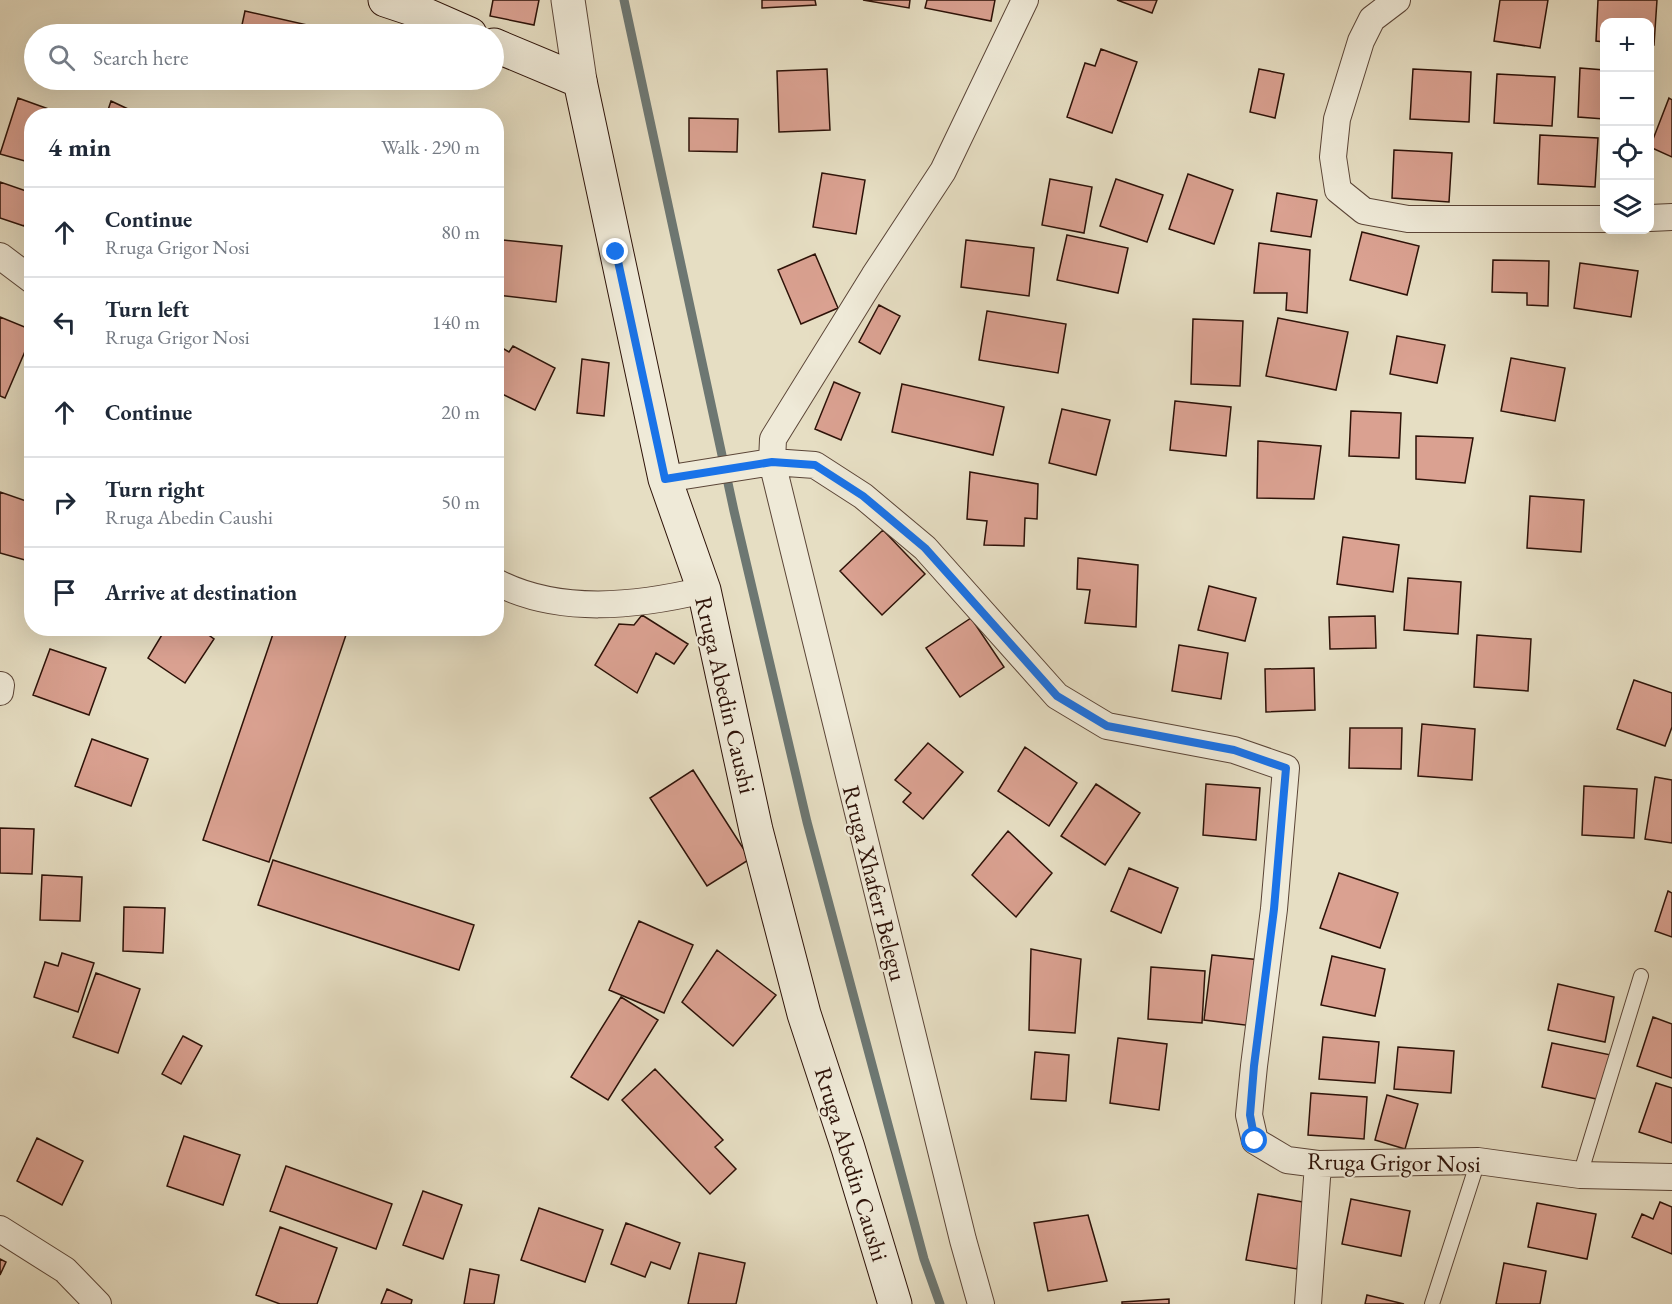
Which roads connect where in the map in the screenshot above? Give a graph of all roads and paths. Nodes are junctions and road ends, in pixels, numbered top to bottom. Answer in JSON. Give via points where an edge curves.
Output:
{"nodes":[{"id":1,"x":385,"y":0,"type":"edge"},
{"id":2,"x":568,"y":0,"type":"edge"},
{"id":3,"x":1025,"y":0,"type":"edge"},
{"id":4,"x":1397,"y":0,"type":"edge"},
{"id":5,"x":447,"y":24,"type":"edge"},
{"id":6,"x":504,"y":49,"type":"edge"},
{"id":7,"x":580,"y":81,"type":"junction"},
{"id":8,"x":1654,"y":218,"type":"edge"},
{"id":9,"x":1672,"y":218,"type":"edge"},
{"id":10,"x":1600,"y":219,"type":"edge"},
{"id":11,"x":0,"y":256,"type":"edge"},
{"id":12,"x":24,"y":274,"type":"edge"},
{"id":13,"x":772,"y":462,"type":"junction"},
{"id":14,"x":665,"y":479,"type":"junction"},
{"id":15,"x":504,"y":586,"type":"edge"},
{"id":16,"x":704,"y":590,"type":"junction"},
{"id":17,"x":1641,"y":976,"type":"dead end"},
{"id":18,"x":1478,"y":1161,"type":"junction"},
{"id":19,"x":1318,"y":1164,"type":"junction"},
{"id":20,"x":1580,"y":1175,"type":"junction"},
{"id":21,"x":1672,"y":1177,"type":"edge"},
{"id":22,"x":0,"y":1229,"type":"edge"},
{"id":23,"x":98,"y":1304,"type":"edge"},
{"id":24,"x":895,"y":1304,"type":"edge"},
{"id":25,"x":981,"y":1304,"type":"edge"},
{"id":26,"x":1308,"y":1304,"type":"edge"},
{"id":27,"x":1432,"y":1304,"type":"edge"}],
"edges":[{"from":1,"to":5,"type":"main road"},
{"from":2,"to":7,"type":"main road","name":"Rruga Abedin Caushi"},
{"from":3,"to":13,"type":"street","via":[[943,171],[773,439]]},
{"from":4,"to":10,"type":"street","via":[[1372,19],[1361,41],[1337,119],[1333,157],[1338,190],[1364,211],[1408,219]]},
{"from":6,"to":7,"type":"main road"},
{"from":7,"to":14,"type":"main road","name":"Rruga Abedin Caushi"},
{"from":8,"to":9,"type":"street"},
{"from":11,"to":12,"type":"street"},
{"from":13,"to":14,"type":"street"},
{"from":13,"to":19,"type":"street","name":"Rruga Grigor Nosi","via":[[815,465],[863,496],[925,548],[1057,696],[1107,726],[1234,750],[1286,768],[1250,1115],[1255,1141],[1287,1160]]},
{"from":13,"to":25,"type":"street","name":"Rruga Xhaferr Belegu"},
{"from":14,"to":16,"type":"main road","name":"Rruga Abedin Caushi"},
{"from":15,"to":16,"type":"street","via":[[564,603],[633,603]]},
{"from":16,"to":24,"type":"main road","name":"Rruga Abedin Caushi","via":[[756,830],[804,1014]]},
{"from":17,"to":20,"type":"lane"},
{"from":18,"to":19,"type":"street","name":"Rruga Grigor Nosi"},
{"from":18,"to":20,"type":"street","name":"Rruga Grigor Nosi"},
{"from":18,"to":27,"type":"lane"},
{"from":19,"to":26,"type":"street"},
{"from":20,"to":21,"type":"street","name":"Rruga Grigor Nosi"},
{"from":22,"to":23,"type":"street","via":[[65,1270]]}]}
